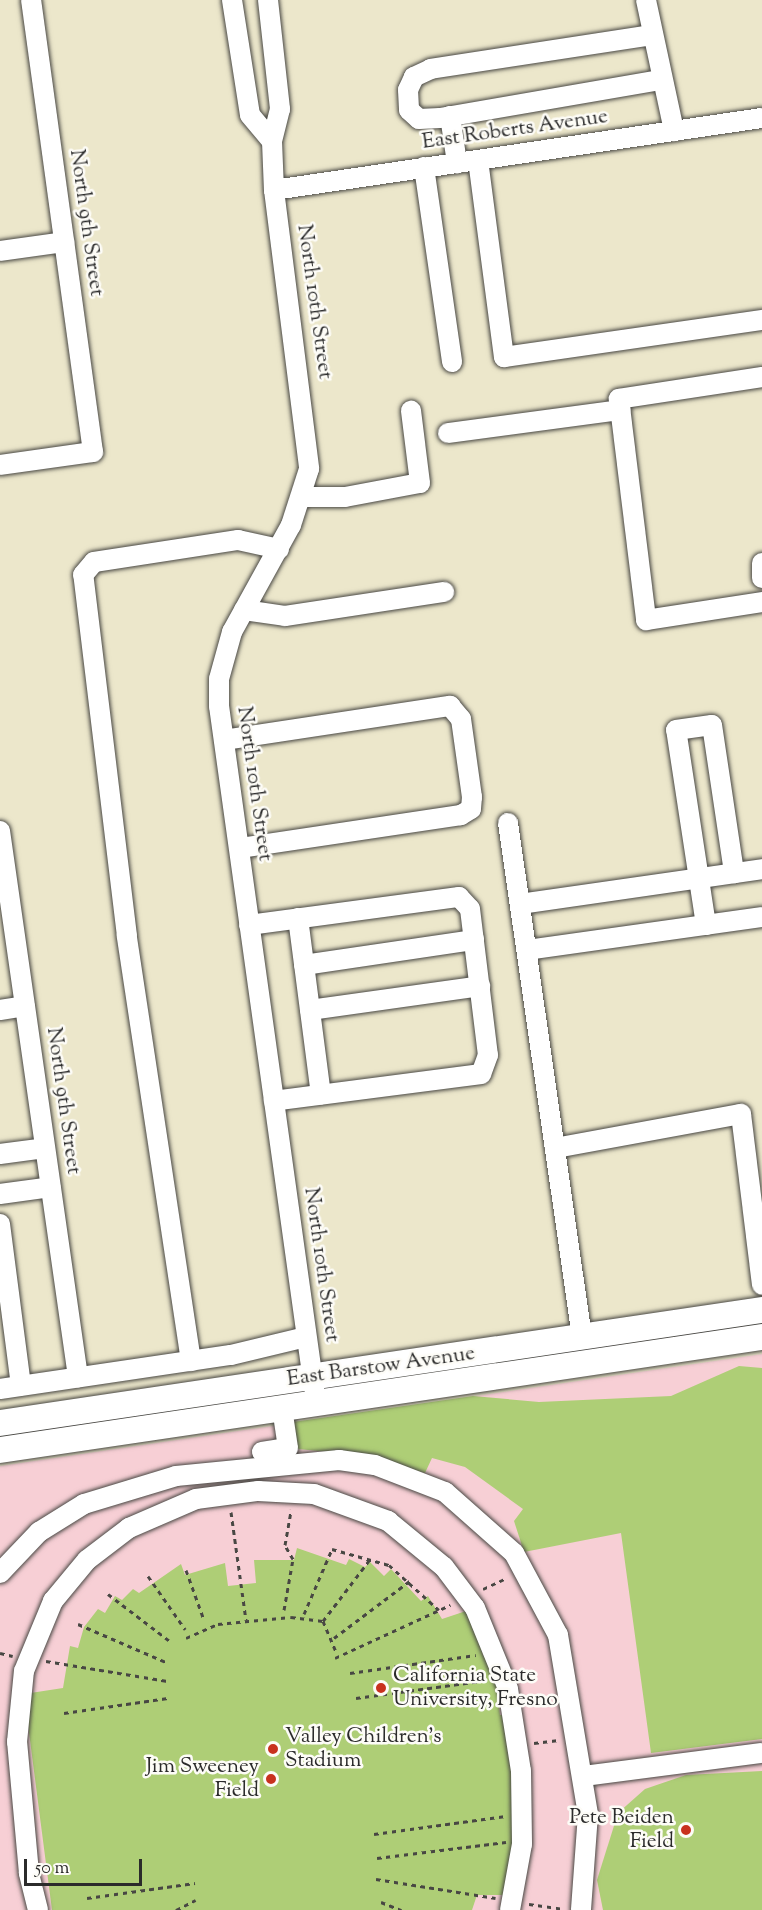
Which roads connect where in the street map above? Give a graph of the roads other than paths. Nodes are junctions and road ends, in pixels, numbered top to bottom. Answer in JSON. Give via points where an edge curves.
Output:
{"nodes":[{"id":1,"x":31,"y":0,"type":"edge"},
{"id":2,"x":232,"y":0,"type":"edge"},
{"id":3,"x":268,"y":0,"type":"edge"},
{"id":4,"x":645,"y":0,"type":"edge"},
{"id":5,"x":652,"y":35,"type":"junction"},
{"id":6,"x":661,"y":80,"type":"junction"},
{"id":7,"x":450,"y":116,"type":"junction"},
{"id":8,"x":762,"y":118,"type":"edge"},
{"id":9,"x":674,"y":131,"type":"junction"},
{"id":10,"x":272,"y":141,"type":"junction"},
{"id":11,"x":478,"y":159,"type":"junction"},
{"id":12,"x":457,"y":163,"type":"junction"},
{"id":13,"x":424,"y":167,"type":"junction"},
{"id":14,"x":274,"y":189,"type":"junction"},
{"id":15,"x":64,"y":242,"type":"junction"},
{"id":16,"x":0,"y":251,"type":"edge"},
{"id":17,"x":762,"y":320,"type":"edge"},
{"id":18,"x":452,"y":362,"type":"dead end"},
{"id":19,"x":762,"y":377,"type":"edge"},
{"id":20,"x":621,"y":410,"type":"junction"},
{"id":21,"x":411,"y":411,"type":"dead end"},
{"id":22,"x":448,"y":433,"type":"dead end"},
{"id":23,"x":0,"y":465,"type":"edge"},
{"id":24,"x":304,"y":496,"type":"junction"},
{"id":25,"x":279,"y":549,"type":"junction"},
{"id":26,"x":762,"y":563,"type":"edge"},
{"id":27,"x":762,"y":578,"type":"edge"},
{"id":28,"x":444,"y":592,"type":"dead end"},
{"id":29,"x":762,"y":602,"type":"edge"},
{"id":30,"x":244,"y":610,"type":"junction"},
{"id":31,"x":224,"y":740,"type":"junction"},
{"id":32,"x":508,"y":823,"type":"dead end"},
{"id":33,"x":0,"y":831,"type":"edge"},
{"id":34,"x":239,"y":848,"type":"junction"},
{"id":35,"x":762,"y":869,"type":"edge"},
{"id":36,"x":734,"y":873,"type":"junction"},
{"id":37,"x":698,"y":878,"type":"junction"},
{"id":38,"x":520,"y":904,"type":"junction"},
{"id":39,"x":762,"y":917,"type":"edge"},
{"id":40,"x":298,"y":918,"type":"junction"},
{"id":41,"x":249,"y":925,"type":"junction"},
{"id":42,"x":706,"y":925,"type":"junction"},
{"id":43,"x":7,"y":934,"type":"edge"},
{"id":44,"x":474,"y":940,"type":"junction"},
{"id":45,"x":526,"y":950,"type":"junction"},
{"id":46,"x":304,"y":965,"type":"junction"},
{"id":47,"x":480,"y":986,"type":"junction"},
{"id":48,"x":25,"y":1006,"type":"junction"},
{"id":49,"x":0,"y":1010,"type":"edge"},
{"id":50,"x":310,"y":1010,"type":"junction"},
{"id":51,"x":321,"y":1095,"type":"junction"},
{"id":52,"x":274,"y":1101,"type":"junction"},
{"id":53,"x":45,"y":1148,"type":"junction"},
{"id":54,"x":555,"y":1148,"type":"junction"},
{"id":55,"x":0,"y":1154,"type":"edge"},
{"id":56,"x":51,"y":1187,"type":"junction"},
{"id":57,"x":0,"y":1194,"type":"edge"},
{"id":58,"x":0,"y":1224,"type":"edge"},
{"id":59,"x":762,"y":1286,"type":"edge"},
{"id":60,"x":762,"y":1310,"type":"edge"},
{"id":61,"x":306,"y":1337,"type":"junction"},
{"id":62,"x":582,"y":1337,"type":"junction"},
{"id":63,"x":762,"y":1337,"type":"edge"},
{"id":64,"x":191,"y":1361,"type":"junction"},
{"id":65,"x":78,"y":1377,"type":"junction"},
{"id":66,"x":312,"y":1377,"type":"junction"},
{"id":67,"x":21,"y":1386,"type":"junction"},
{"id":68,"x":0,"y":1389,"type":"edge"},
{"id":69,"x":316,"y":1403,"type":"junction"},
{"id":70,"x":282,"y":1408,"type":"junction"},
{"id":71,"x":0,"y":1424,"type":"edge"},
{"id":72,"x":0,"y":1450,"type":"edge"},
{"id":73,"x":225,"y":1469,"type":"junction"},
{"id":74,"x":229,"y":1493,"type":"junction"},
{"id":75,"x":0,"y":1573,"type":"edge"},
{"id":76,"x":762,"y":1753,"type":"edge"},
{"id":77,"x":584,"y":1776,"type":"junction"},
{"id":78,"x":511,"y":1905,"type":"edge"},
{"id":79,"x":38,"y":1910,"type":"edge"},
{"id":80,"x":581,"y":1910,"type":"edge"}],
"edges":[{"from":1,"to":15,"type":"street","name":"North 9th Street"},
{"from":2,"to":10,"type":"street","via":[[250,116]]},
{"from":3,"to":10,"type":"street","name":"North 10th Street","via":[[280,109]]},
{"from":4,"to":5,"type":"street"},
{"from":5,"to":6,"type":"street"},
{"from":5,"to":7,"type":"street","via":[[431,69],[414,77],[408,90],[409,110],[419,119]]},
{"from":6,"to":7,"type":"street"},
{"from":6,"to":9,"type":"street"},
{"from":7,"to":12,"type":"street"},
{"from":8,"to":9,"type":"street","name":"East Roberts Avenue"},
{"from":9,"to":11,"type":"street","name":"East Roberts Avenue"},
{"from":10,"to":14,"type":"street","name":"North 10th Street"},
{"from":11,"to":12,"type":"street","name":"East Roberts Avenue"},
{"from":11,"to":17,"type":"street","via":[[504,357]]},
{"from":12,"to":13,"type":"street","name":"East Roberts Avenue"},
{"from":13,"to":14,"type":"street","name":"East Roberts Avenue"},
{"from":13,"to":18,"type":"street"},
{"from":14,"to":24,"type":"street","name":"North 10th Street","via":[[309,433]]},
{"from":15,"to":16,"type":"street"},
{"from":15,"to":23,"type":"street","name":"North 9th Street","via":[[93,452]]},
{"from":19,"to":20,"type":"street","via":[[619,399]]},
{"from":20,"to":22,"type":"street"},
{"from":20,"to":29,"type":"street","via":[[646,620]]},
{"from":21,"to":24,"type":"street","via":[[420,483],[345,497]]},
{"from":24,"to":25,"type":"street","name":"North 10th Street"},
{"from":25,"to":30,"type":"street","name":"North 10th Street"},
{"from":25,"to":64,"type":"street","via":[[238,540],[94,562],[83,575],[127,936]]},
{"from":26,"to":27,"type":"street"},
{"from":28,"to":30,"type":"street","via":[[285,616]]},
{"from":30,"to":31,"type":"street","name":"North 10th Street","via":[[219,679]]},
{"from":31,"to":34,"type":"street","name":"North 10th Street"},
{"from":31,"to":34,"type":"street","via":[[450,706],[460,714],[471,786],[473,805],[467,814]]},
{"from":32,"to":38,"type":"street"},
{"from":33,"to":43,"type":"street","name":"North 9th Street"},
{"from":34,"to":41,"type":"street","name":"North 10th Street"},
{"from":35,"to":36,"type":"street"},
{"from":36,"to":37,"type":"street"},
{"from":36,"to":37,"type":"street","via":[[712,725],[676,730]]},
{"from":37,"to":38,"type":"street"},
{"from":37,"to":42,"type":"street"},
{"from":38,"to":45,"type":"street"},
{"from":39,"to":42,"type":"street"},
{"from":40,"to":41,"type":"street"},
{"from":40,"to":44,"type":"street","via":[[459,897],[470,909]]},
{"from":40,"to":46,"type":"street"},
{"from":41,"to":52,"type":"street","name":"North 10th Street"},
{"from":42,"to":45,"type":"street"},
{"from":43,"to":48,"type":"street","name":"North 9th Street"},
{"from":44,"to":46,"type":"street"},
{"from":44,"to":47,"type":"street"},
{"from":45,"to":54,"type":"street"},
{"from":46,"to":50,"type":"street"},
{"from":47,"to":50,"type":"street"},
{"from":47,"to":51,"type":"street","via":[[488,1055],[482,1074]]},
{"from":48,"to":49,"type":"street"},
{"from":48,"to":53,"type":"street","name":"North 9th Street"},
{"from":50,"to":51,"type":"street"},
{"from":51,"to":52,"type":"street"},
{"from":52,"to":61,"type":"street","name":"North 10th Street"},
{"from":53,"to":55,"type":"street"},
{"from":53,"to":56,"type":"street","name":"North 9th Street"},
{"from":54,"to":59,"type":"street","via":[[741,1113]]},
{"from":54,"to":62,"type":"street"},
{"from":56,"to":57,"type":"street"},
{"from":56,"to":65,"type":"street","name":"North 9th Street"},
{"from":58,"to":67,"type":"street"},
{"from":60,"to":62,"type":"main road","name":"East Barstow Avenue"},
{"from":61,"to":64,"type":"street"},
{"from":61,"to":66,"type":"street","name":"North 10th Street"},
{"from":62,"to":66,"type":"main road","name":"East Barstow Avenue"},
{"from":63,"to":69,"type":"main road","name":"East Barstow Avenue"},
{"from":64,"to":65,"type":"street"},
{"from":65,"to":67,"type":"street"},
{"from":66,"to":69,"type":"street","name":"North 10th Street"},
{"from":66,"to":71,"type":"main road","name":"East Barstow Avenue"},
{"from":67,"to":68,"type":"street"},
{"from":69,"to":70,"type":"main road","name":"East Barstow Avenue"},
{"from":70,"to":72,"type":"main road","name":"East Barstow Avenue"},
{"from":70,"to":73,"type":"street","via":[[288,1448],[224,1456]]},
{"from":73,"to":74,"type":"street"},
{"from":73,"to":75,"type":"street","via":[[101,1495],[39,1532]]},
{"from":73,"to":77,"type":"street","via":[[339,1460],[409,1476],[471,1511],[526,1568],[558,1635]]},
{"from":74,"to":78,"type":"street","via":[[293,1492],[341,1501],[388,1521],[444,1567],[468,1597],[504,1677],[518,1745],[523,1840]]},
{"from":74,"to":79,"type":"street","via":[[155,1514],[106,1544],[53,1601],[28,1658],[19,1702],[17,1762]]},
{"from":76,"to":77,"type":"street"},
{"from":77,"to":80,"type":"street","via":[[588,1848]]}]}
